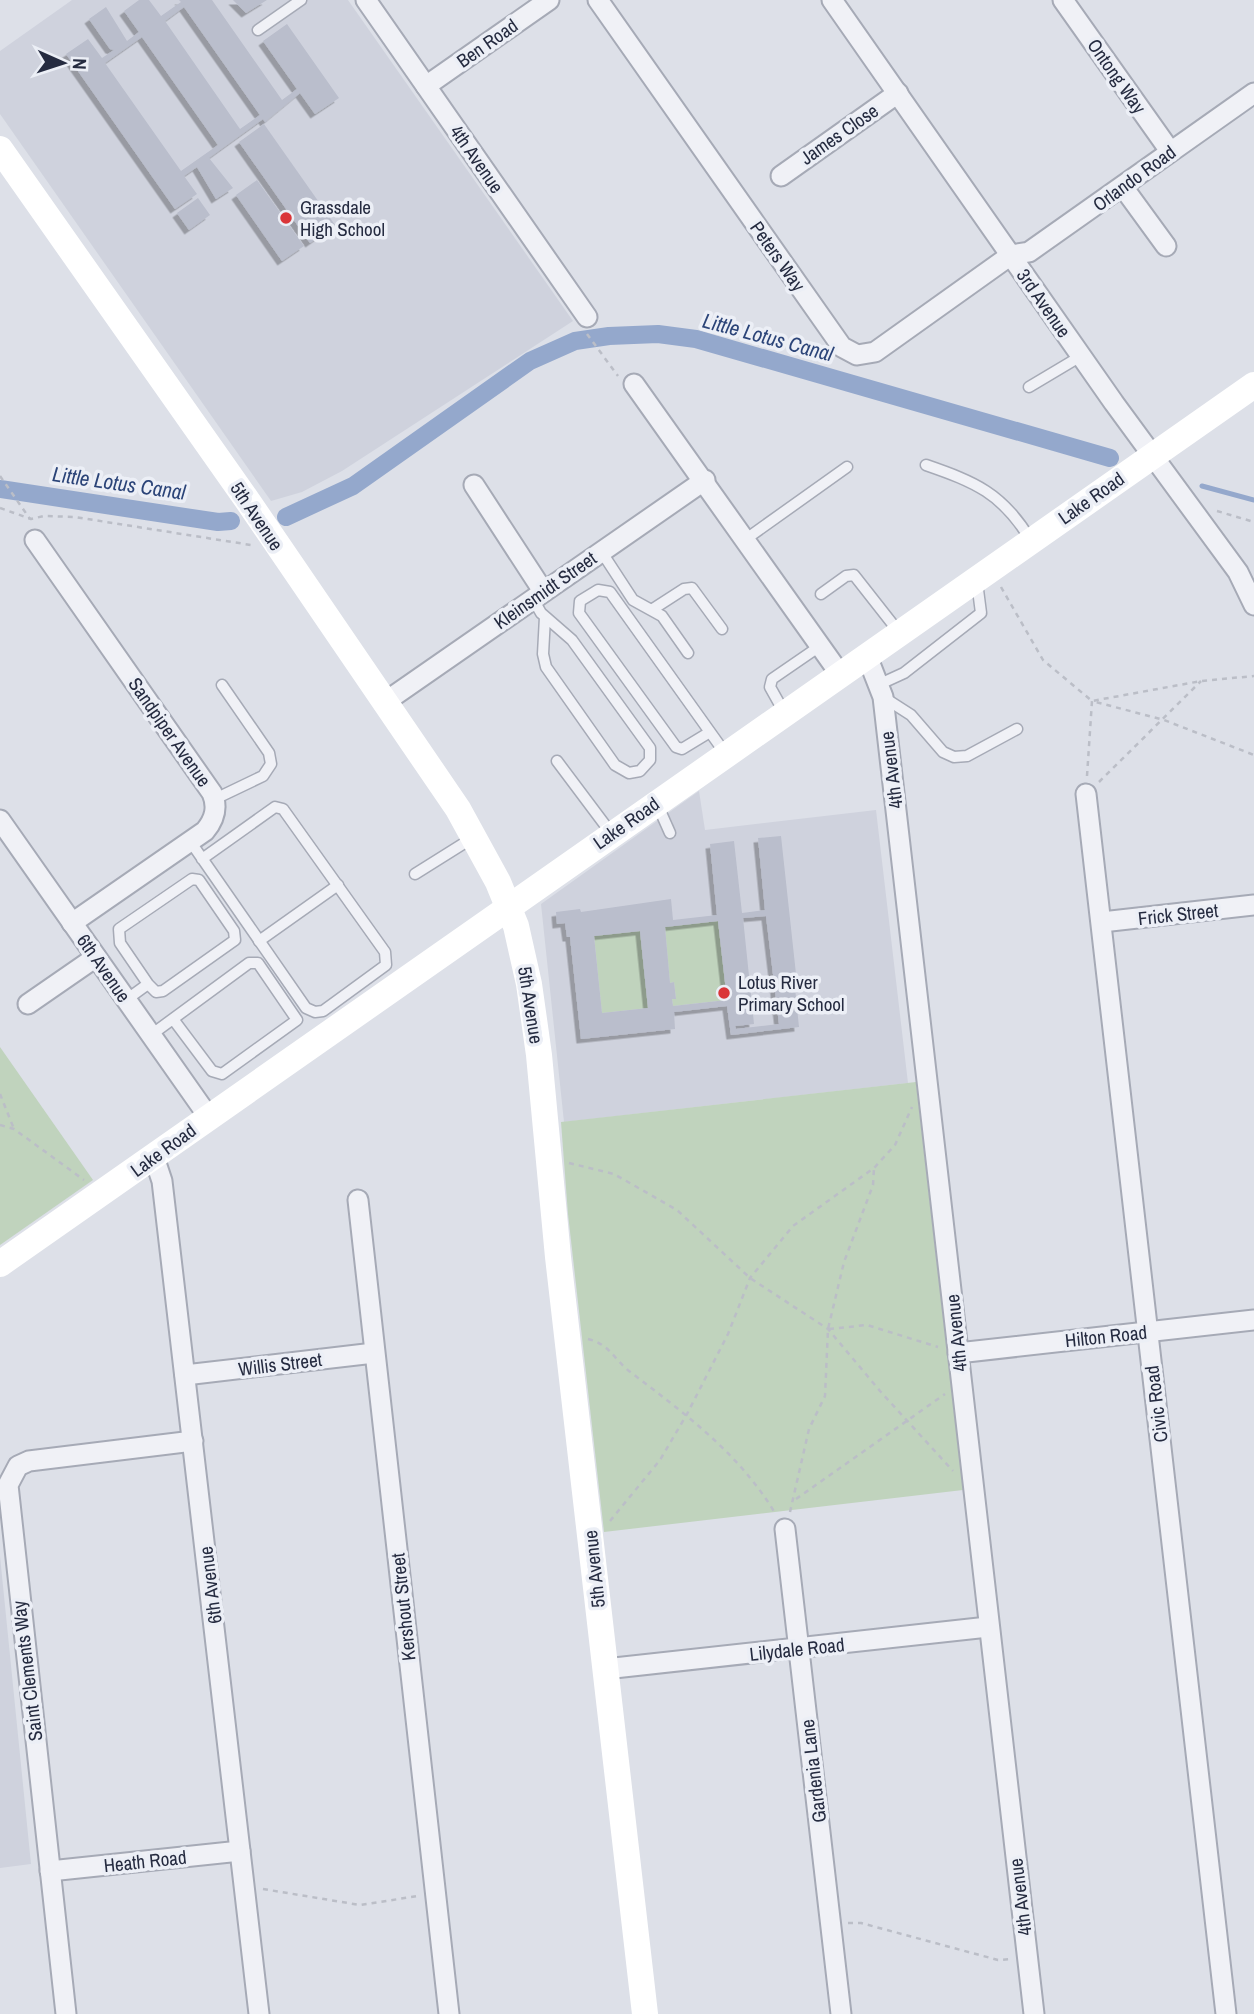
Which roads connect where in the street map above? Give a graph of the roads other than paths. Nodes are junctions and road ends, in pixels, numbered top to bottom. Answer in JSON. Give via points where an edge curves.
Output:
{"nodes":[{"id":1,"x":301,"y":0,"type":"edge"},
{"id":2,"x":366,"y":0,"type":"edge"},
{"id":3,"x":549,"y":0,"type":"edge"},
{"id":4,"x":598,"y":0,"type":"edge"},
{"id":5,"x":832,"y":0,"type":"edge"},
{"id":6,"x":1063,"y":0,"type":"edge"},
{"id":7,"x":258,"y":30,"type":"dead end"},
{"id":8,"x":426,"y":86,"type":"junction"},
{"id":9,"x":898,"y":93,"type":"junction"},
{"id":10,"x":1254,"y":93,"type":"edge"},
{"id":11,"x":0,"y":149,"type":"edge"},
{"id":12,"x":1170,"y":151,"type":"junction"},
{"id":13,"x":780,"y":176,"type":"dead end"},
{"id":14,"x":1123,"y":187,"type":"junction"},
{"id":15,"x":1166,"y":246,"type":"dead end"},
{"id":16,"x":1011,"y":255,"type":"junction"},
{"id":17,"x":587,"y":325,"type":"road end"},
{"id":18,"x":1081,"y":356,"type":"junction"},
{"id":19,"x":634,"y":384,"type":"road end"},
{"id":20,"x":1254,"y":385,"type":"edge"},
{"id":21,"x":1029,"y":387,"type":"dead end"},
{"id":22,"x":1152,"y":456,"type":"junction"},
{"id":23,"x":926,"y":465,"type":"dead end"},
{"id":24,"x":847,"y":467,"type":"dead end"},
{"id":25,"x":705,"y":480,"type":"junction"},
{"id":26,"x":474,"y":485,"type":"dead end"},
{"id":27,"x":746,"y":539,"type":"junction"},
{"id":28,"x":35,"y":540,"type":"dead end"},
{"id":29,"x":1031,"y":540,"type":"junction"},
{"id":30,"x":601,"y":551,"type":"junction"},
{"id":31,"x":983,"y":573,"type":"junction"},
{"id":32,"x":821,"y":594,"type":"dead end"},
{"id":33,"x":538,"y":595,"type":"junction"},
{"id":34,"x":1254,"y":605,"type":"edge"},
{"id":35,"x":653,"y":610,"type":"junction"},
{"id":36,"x":545,"y":618,"type":"junction"},
{"id":37,"x":722,"y":629,"type":"dead end"},
{"id":38,"x":899,"y":633,"type":"junction"},
{"id":39,"x":820,"y":646,"type":"junction"},
{"id":40,"x":688,"y":653,"type":"dead end"},
{"id":41,"x":867,"y":656,"type":"junction"},
{"id":42,"x":840,"y":674,"type":"junction"},
{"id":43,"x":222,"y":685,"type":"dead end"},
{"id":44,"x":881,"y":690,"type":"junction"},
{"id":45,"x":385,"y":702,"type":"junction"},
{"id":46,"x":784,"y":713,"type":"junction"},
{"id":47,"x":1017,"y":729,"type":"dead end"},
{"id":48,"x":710,"y":732,"type":"junction"},
{"id":49,"x":726,"y":754,"type":"junction"},
{"id":50,"x":557,"y":761,"type":"dead end"},
{"id":51,"x":1086,"y":794,"type":"road end"},
{"id":52,"x":215,"y":799,"type":"junction"},
{"id":53,"x":656,"y":802,"type":"junction"},
{"id":54,"x":0,"y":820,"type":"edge"},
{"id":55,"x":670,"y":833,"type":"dead end"},
{"id":56,"x":611,"y":834,"type":"junction"},
{"id":57,"x":474,"y":837,"type":"junction"},
{"id":58,"x":190,"y":841,"type":"junction"},
{"id":59,"x":202,"y":859,"type":"junction"},
{"id":60,"x":415,"y":874,"type":"dead end"},
{"id":61,"x":338,"y":885,"type":"junction"},
{"id":62,"x":508,"y":905,"type":"junction"},
{"id":63,"x":1254,"y":905,"type":"edge"},
{"id":64,"x":1102,"y":922,"type":"junction"},
{"id":65,"x":72,"y":923,"type":"junction"},
{"id":66,"x":259,"y":941,"type":"junction"},
{"id":67,"x":96,"y":957,"type":"junction"},
{"id":68,"x":148,"y":984,"type":"junction"},
{"id":69,"x":126,"y":1000,"type":"junction"},
{"id":70,"x":27,"y":1004,"type":"dead end"},
{"id":71,"x":173,"y":1019,"type":"junction"},
{"id":72,"x":151,"y":1035,"type":"junction"},
{"id":73,"x":208,"y":1116,"type":"junction"},
{"id":74,"x":154,"y":1157,"type":"junction"},
{"id":75,"x":358,"y":1200,"type":"dead end"},
{"id":76,"x":0,"y":1264,"type":"edge"},
{"id":77,"x":1254,"y":1320,"type":"edge"},
{"id":78,"x":1147,"y":1332,"type":"junction"},
{"id":79,"x":374,"y":1353,"type":"junction"},
{"id":80,"x":958,"y":1353,"type":"junction"},
{"id":81,"x":185,"y":1374,"type":"junction"},
{"id":82,"x":193,"y":1441,"type":"junction"},
{"id":83,"x":785,"y":1529,"type":"road end"},
{"id":84,"x":988,"y":1627,"type":"junction"},
{"id":85,"x":799,"y":1649,"type":"junction"},
{"id":86,"x":605,"y":1669,"type":"junction"},
{"id":87,"x":240,"y":1851,"type":"junction"},
{"id":88,"x":50,"y":1871,"type":"junction"},
{"id":89,"x":66,"y":2014,"type":"edge"},
{"id":90,"x":259,"y":2014,"type":"edge"},
{"id":91,"x":449,"y":2014,"type":"edge"},
{"id":92,"x":645,"y":2014,"type":"edge"},
{"id":93,"x":841,"y":2014,"type":"edge"},
{"id":94,"x":1034,"y":2014,"type":"edge"},
{"id":95,"x":1226,"y":2014,"type":"edge"}],
"edges":[{"from":1,"to":7,"type":"lane"},
{"from":2,"to":8,"type":"street","name":"4th Avenue"},
{"from":3,"to":8,"type":"street","name":"Ben Road"},
{"from":4,"to":16,"type":"street","name":"Peters Way","via":[[848,351],[858,355],[875,352]]},
{"from":5,"to":9,"type":"street","name":"3rd Avenue"},
{"from":6,"to":12,"type":"street","name":"Ontong Way"},
{"from":8,"to":17,"type":"street","name":"4th Avenue"},
{"from":9,"to":13,"type":"street","name":"James Close"},
{"from":9,"to":16,"type":"street","name":"3rd Avenue"},
{"from":10,"to":12,"type":"street","name":"Orlando Road"},
{"from":11,"to":45,"type":"main road","name":"5th Avenue","via":[[247,500],[267,545]]},
{"from":12,"to":14,"type":"street","name":"Orlando Road"},
{"from":14,"to":15,"type":"street"},
{"from":14,"to":16,"type":"street","name":"Orlando Road","via":[[1028,252]]},
{"from":16,"to":18,"type":"street","name":"3rd Avenue"},
{"from":18,"to":21,"type":"lane"},
{"from":18,"to":22,"type":"street","name":"3rd Avenue"},
{"from":19,"to":25,"type":"street"},
{"from":20,"to":22,"type":"main road","name":"Lake Road"},
{"from":22,"to":29,"type":"main road","name":"Lake Road"},
{"from":22,"to":34,"type":"street","name":"3rd Avenue","via":[[1238,572]]},
{"from":23,"to":29,"type":"lane","via":[[995,495]]},
{"from":24,"to":27,"type":"lane"},
{"from":25,"to":27,"type":"street"},
{"from":25,"to":30,"type":"street","name":"Kleinsmidt Street"},
{"from":26,"to":33,"type":"street"},
{"from":27,"to":39,"type":"street"},
{"from":28,"to":52,"type":"street","name":"Sandpiper Avenue"},
{"from":29,"to":31,"type":"main road","name":"Lake Road"},
{"from":30,"to":33,"type":"street","name":"Kleinsmidt Street"},
{"from":30,"to":35,"type":"lane","via":[[633,600]]},
{"from":31,"to":38,"type":"main road","name":"Lake Road"},
{"from":31,"to":44,"type":"lane","via":[[981,613]]},
{"from":32,"to":38,"type":"lane","via":[[854,575]]},
{"from":33,"to":36,"type":"lane"},
{"from":33,"to":45,"type":"street","name":"Kleinsmidt Street"},
{"from":35,"to":37,"type":"lane","via":[[692,588]]},
{"from":35,"to":40,"type":"lane"},
{"from":36,"to":36,"type":"lane","via":[[572,640],[650,748],[650,760],[640,771],[629,773],[615,765],[546,667],[542,654]]},
{"from":38,"to":41,"type":"main road","name":"Lake Road"},
{"from":39,"to":42,"type":"street"},
{"from":39,"to":46,"type":"lane","via":[[772,679],[770,687]]},
{"from":41,"to":42,"type":"main road","name":"Lake Road"},
{"from":41,"to":44,"type":"street","name":"4th Avenue"},
{"from":42,"to":46,"type":"main road","name":"Lake Road"},
{"from":43,"to":52,"type":"lane","via":[[269,753],[271,764],[263,776]]},
{"from":44,"to":47,"type":"lane","via":[[911,715],[943,752],[954,757],[967,757]]},
{"from":44,"to":80,"type":"street","name":"4th Avenue"},
{"from":45,"to":57,"type":"main road","name":"5th Avenue"},
{"from":46,"to":49,"type":"main road","name":"Lake Road"},
{"from":48,"to":48,"type":"lane","via":[[610,592],[598,590],[580,601],[579,613],[676,747],[682,749]]},
{"from":48,"to":49,"type":"lane"},
{"from":49,"to":53,"type":"main road","name":"Lake Road"},
{"from":50,"to":56,"type":"lane"},
{"from":51,"to":64,"type":"street","name":"Civic Road"},
{"from":52,"to":58,"type":"street","name":"Sandpiper Avenue","via":[[210,825]]},
{"from":53,"to":55,"type":"lane"},
{"from":53,"to":56,"type":"main road","name":"Lake Road"},
{"from":54,"to":65,"type":"street","name":"6th Avenue"},
{"from":56,"to":62,"type":"main road","name":"Lake Road"},
{"from":57,"to":60,"type":"lane"},
{"from":57,"to":62,"type":"main road","name":"5th Avenue"},
{"from":58,"to":59,"type":"lane"},
{"from":58,"to":65,"type":"street","name":"Sandpiper Avenue"},
{"from":59,"to":61,"type":"lane","via":[[279,807]]},
{"from":59,"to":66,"type":"lane"},
{"from":61,"to":66,"type":"lane"},
{"from":61,"to":66,"type":"lane","via":[[385,952],[387,962],[323,1011],[306,1008]]},
{"from":62,"to":73,"type":"main road","name":"Lake Road"},
{"from":62,"to":86,"type":"main road","name":"5th Avenue","via":[[529,984]]},
{"from":63,"to":64,"type":"street","name":"Frick Street"},
{"from":64,"to":78,"type":"street","name":"Civic Road"},
{"from":65,"to":67,"type":"street","name":"6th Avenue"},
{"from":67,"to":69,"type":"street","name":"6th Avenue"},
{"from":67,"to":70,"type":"street"},
{"from":68,"to":68,"type":"lane","via":[[156,992],[163,991],[235,940],[234,931],[199,880],[192,879],[119,929],[120,943]]},
{"from":68,"to":69,"type":"lane"},
{"from":69,"to":72,"type":"street","name":"6th Avenue"},
{"from":71,"to":71,"type":"lane","via":[[252,962],[258,963],[298,1020],[222,1074],[212,1071]]},
{"from":71,"to":72,"type":"lane"},
{"from":72,"to":73,"type":"street","name":"6th Avenue"},
{"from":73,"to":74,"type":"main road","name":"Lake Road"},
{"from":74,"to":76,"type":"main road","name":"Lake Road"},
{"from":74,"to":81,"type":"street","name":"6th Avenue","via":[[162,1181]]},
{"from":75,"to":79,"type":"street","name":"Kershout Street"},
{"from":77,"to":78,"type":"street","name":"Hilton Road"},
{"from":78,"to":80,"type":"street","name":"Hilton Road"},
{"from":78,"to":95,"type":"street","name":"Civic Road"},
{"from":79,"to":81,"type":"street","name":"Willis Street"},
{"from":79,"to":91,"type":"street","name":"Kershout Street"},
{"from":80,"to":84,"type":"street","name":"4th Avenue"},
{"from":81,"to":82,"type":"street","name":"6th Avenue"},
{"from":82,"to":87,"type":"street","name":"6th Avenue"},
{"from":82,"to":88,"type":"street","name":"Saint Clements Way","via":[[29,1461],[6,1474]]},
{"from":83,"to":85,"type":"street","name":"Gardenia Lane"},
{"from":84,"to":85,"type":"street","name":"Lilydale Road"},
{"from":84,"to":94,"type":"street","name":"4th Avenue"},
{"from":85,"to":86,"type":"street","name":"Lilydale Road"},
{"from":85,"to":93,"type":"street","name":"Gardenia Lane"},
{"from":86,"to":92,"type":"main road","name":"5th Avenue"},
{"from":87,"to":88,"type":"street","name":"Heath Road"},
{"from":87,"to":90,"type":"street","name":"6th Avenue"},
{"from":88,"to":89,"type":"street","name":"Saint Clements Way"}]}
